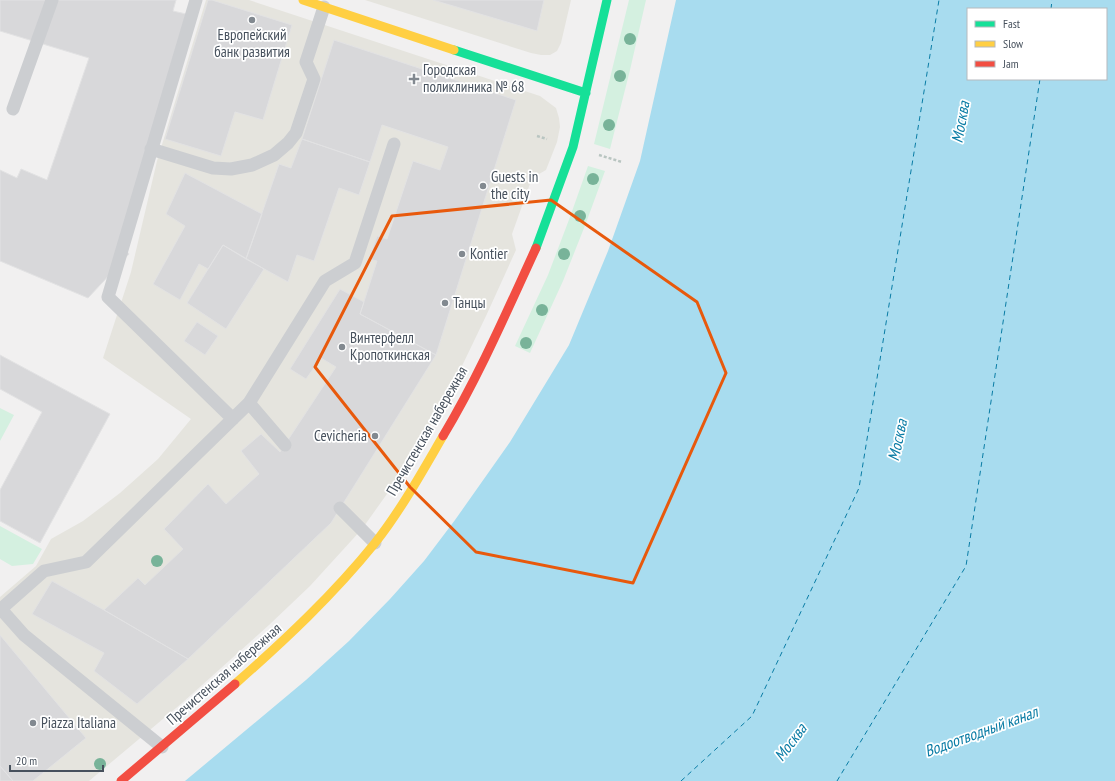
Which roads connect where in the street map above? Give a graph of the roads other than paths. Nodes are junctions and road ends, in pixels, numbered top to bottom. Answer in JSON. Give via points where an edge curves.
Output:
{"nodes":[{"id":1,"x":52,"y":0,"type":"edge"},
{"id":2,"x":196,"y":0,"type":"edge"},
{"id":3,"x":303,"y":0,"type":"edge"},
{"id":4,"x":607,"y":0,"type":"edge"},
{"id":5,"x":324,"y":7,"type":"junction"},
{"id":6,"x":586,"y":93,"type":"junction"},
{"id":7,"x":13,"y":108,"type":"dead end"},
{"id":8,"x":394,"y":144,"type":"dead end"},
{"id":9,"x":152,"y":149,"type":"junction"},
{"id":10,"x":250,"y":403,"type":"junction"},
{"id":11,"x":234,"y":419,"type":"junction"},
{"id":12,"x":285,"y":445,"type":"dead end"},
{"id":13,"x":340,"y":508,"type":"dead end"},
{"id":14,"x":374,"y":543,"type":"junction"},
{"id":15,"x":1,"y":608,"type":"edge"},
{"id":16,"x":162,"y":747,"type":"junction"},
{"id":17,"x":121,"y":781,"type":"edge"}],
"edges":[{"from":1,"to":7,"type":"lane"},
{"from":2,"to":9,"type":"lane"},
{"from":3,"to":5,"type":"main road"},
{"from":4,"to":6,"type":"main road","name":"Пречистенская набережная"},
{"from":5,"to":6,"type":"main road"},
{"from":5,"to":9,"type":"lane","via":[[306,62],[314,79],[296,133],[274,156],[252,165],[231,169],[212,168]]},
{"from":6,"to":14,"type":"main road","name":"Пречистенская набережная","via":[[573,147],[540,238],[498,332],[454,418],[411,491]]},
{"from":8,"to":10,"type":"lane","via":[[355,263],[325,281]]},
{"from":9,"to":11,"type":"lane","via":[[108,297]]},
{"from":10,"to":11,"type":"lane"},
{"from":10,"to":12,"type":"lane"},
{"from":11,"to":15,"type":"lane","via":[[86,562],[44,572]]},
{"from":13,"to":14,"type":"lane"},
{"from":14,"to":16,"type":"main road","name":"Пречистенская набережная","via":[[320,606]]},
{"from":15,"to":16,"type":"lane","via":[[24,635]]},
{"from":16,"to":17,"type":"main road","name":"Пречистенская набережная"}]}
